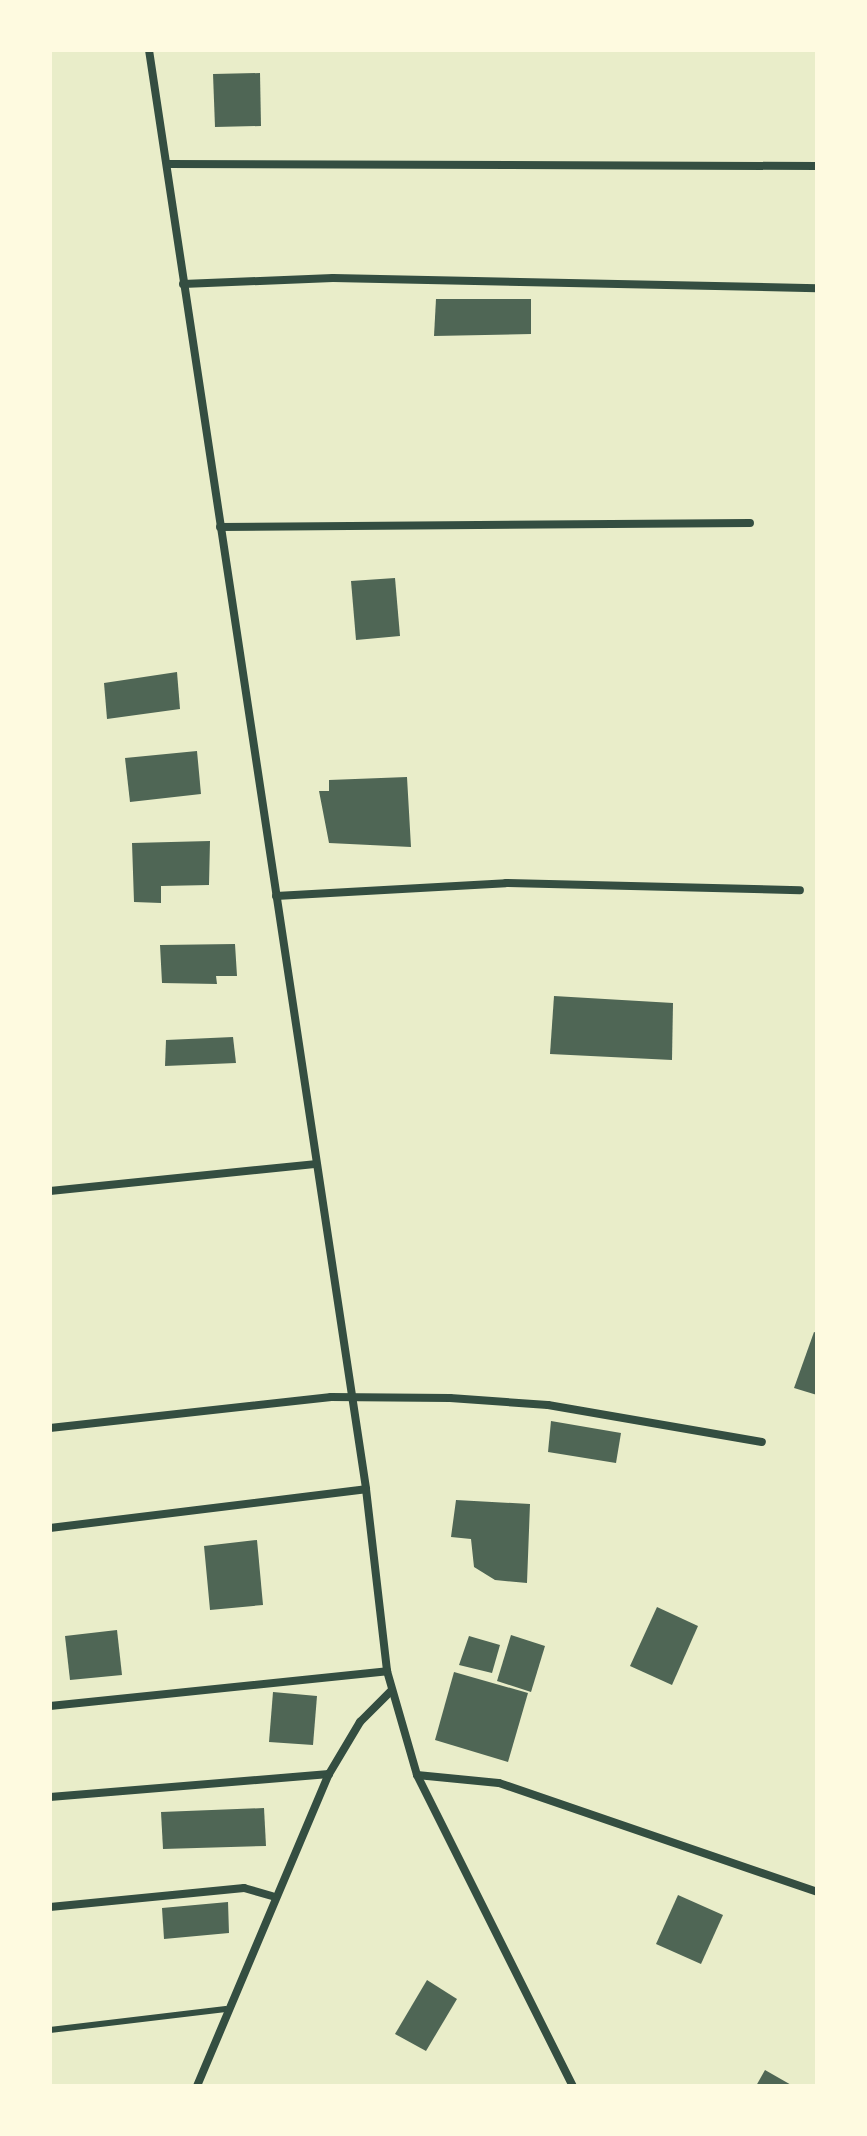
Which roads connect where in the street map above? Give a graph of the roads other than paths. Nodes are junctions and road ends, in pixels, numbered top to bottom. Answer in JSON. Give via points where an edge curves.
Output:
{"nodes":[{"id":1,"x":149,"y":50,"type":"edge"},
{"id":2,"x":167,"y":164,"type":"junction"},
{"id":3,"x":817,"y":166,"type":"edge"},
{"id":4,"x":183,"y":284,"type":"junction"},
{"id":5,"x":817,"y":288,"type":"edge"},
{"id":6,"x":750,"y":523,"type":"dead end"},
{"id":7,"x":220,"y":527,"type":"junction"},
{"id":8,"x":800,"y":890,"type":"dead end"},
{"id":9,"x":276,"y":896,"type":"junction"},
{"id":10,"x":315,"y":1164,"type":"junction"},
{"id":11,"x":50,"y":1191,"type":"edge"},
{"id":12,"x":353,"y":1401,"type":"junction"},
{"id":13,"x":50,"y":1428,"type":"edge"},
{"id":14,"x":762,"y":1442,"type":"dead end"},
{"id":15,"x":366,"y":1489,"type":"junction"},
{"id":16,"x":50,"y":1528,"type":"edge"},
{"id":17,"x":387,"y":1671,"type":"junction"},
{"id":18,"x":391,"y":1691,"type":"junction"},
{"id":19,"x":50,"y":1706,"type":"edge"},
{"id":20,"x":329,"y":1774,"type":"junction"},
{"id":21,"x":417,"y":1775,"type":"junction"},
{"id":22,"x":50,"y":1797,"type":"edge"},
{"id":23,"x":817,"y":1892,"type":"edge"},
{"id":24,"x":272,"y":1896,"type":"junction"},
{"id":25,"x":50,"y":1907,"type":"edge"},
{"id":26,"x":226,"y":2009,"type":"junction"},
{"id":27,"x":50,"y":2030,"type":"edge"},
{"id":28,"x":197,"y":2086,"type":"edge"},
{"id":29,"x":573,"y":2086,"type":"edge"}],
"edges":[{"from":1,"to":2,"type":"street"},
{"from":2,"to":3,"type":"street"},
{"from":2,"to":4,"type":"street"},
{"from":4,"to":5,"type":"street","via":[[333,278]]},
{"from":4,"to":7,"type":"street"},
{"from":6,"to":7,"type":"street"},
{"from":7,"to":9,"type":"street"},
{"from":8,"to":9,"type":"street","via":[[506,883]]},
{"from":9,"to":10,"type":"street"},
{"from":10,"to":11,"type":"street"},
{"from":10,"to":12,"type":"street"},
{"from":12,"to":13,"type":"street"},
{"from":12,"to":14,"type":"street","via":[[548,1405]]},
{"from":12,"to":15,"type":"street"},
{"from":15,"to":16,"type":"street"},
{"from":15,"to":17,"type":"street"},
{"from":17,"to":18,"type":"street"},
{"from":17,"to":19,"type":"street"},
{"from":18,"to":20,"type":"street","via":[[360,1722]]},
{"from":18,"to":21,"type":"street"},
{"from":20,"to":22,"type":"street"},
{"from":20,"to":24,"type":"street"},
{"from":21,"to":23,"type":"street","via":[[499,1783]]},
{"from":21,"to":29,"type":"street"},
{"from":24,"to":25,"type":"street","via":[[244,1888]]},
{"from":24,"to":26,"type":"street"},
{"from":26,"to":27,"type":"lane"},
{"from":26,"to":28,"type":"street"}]}
